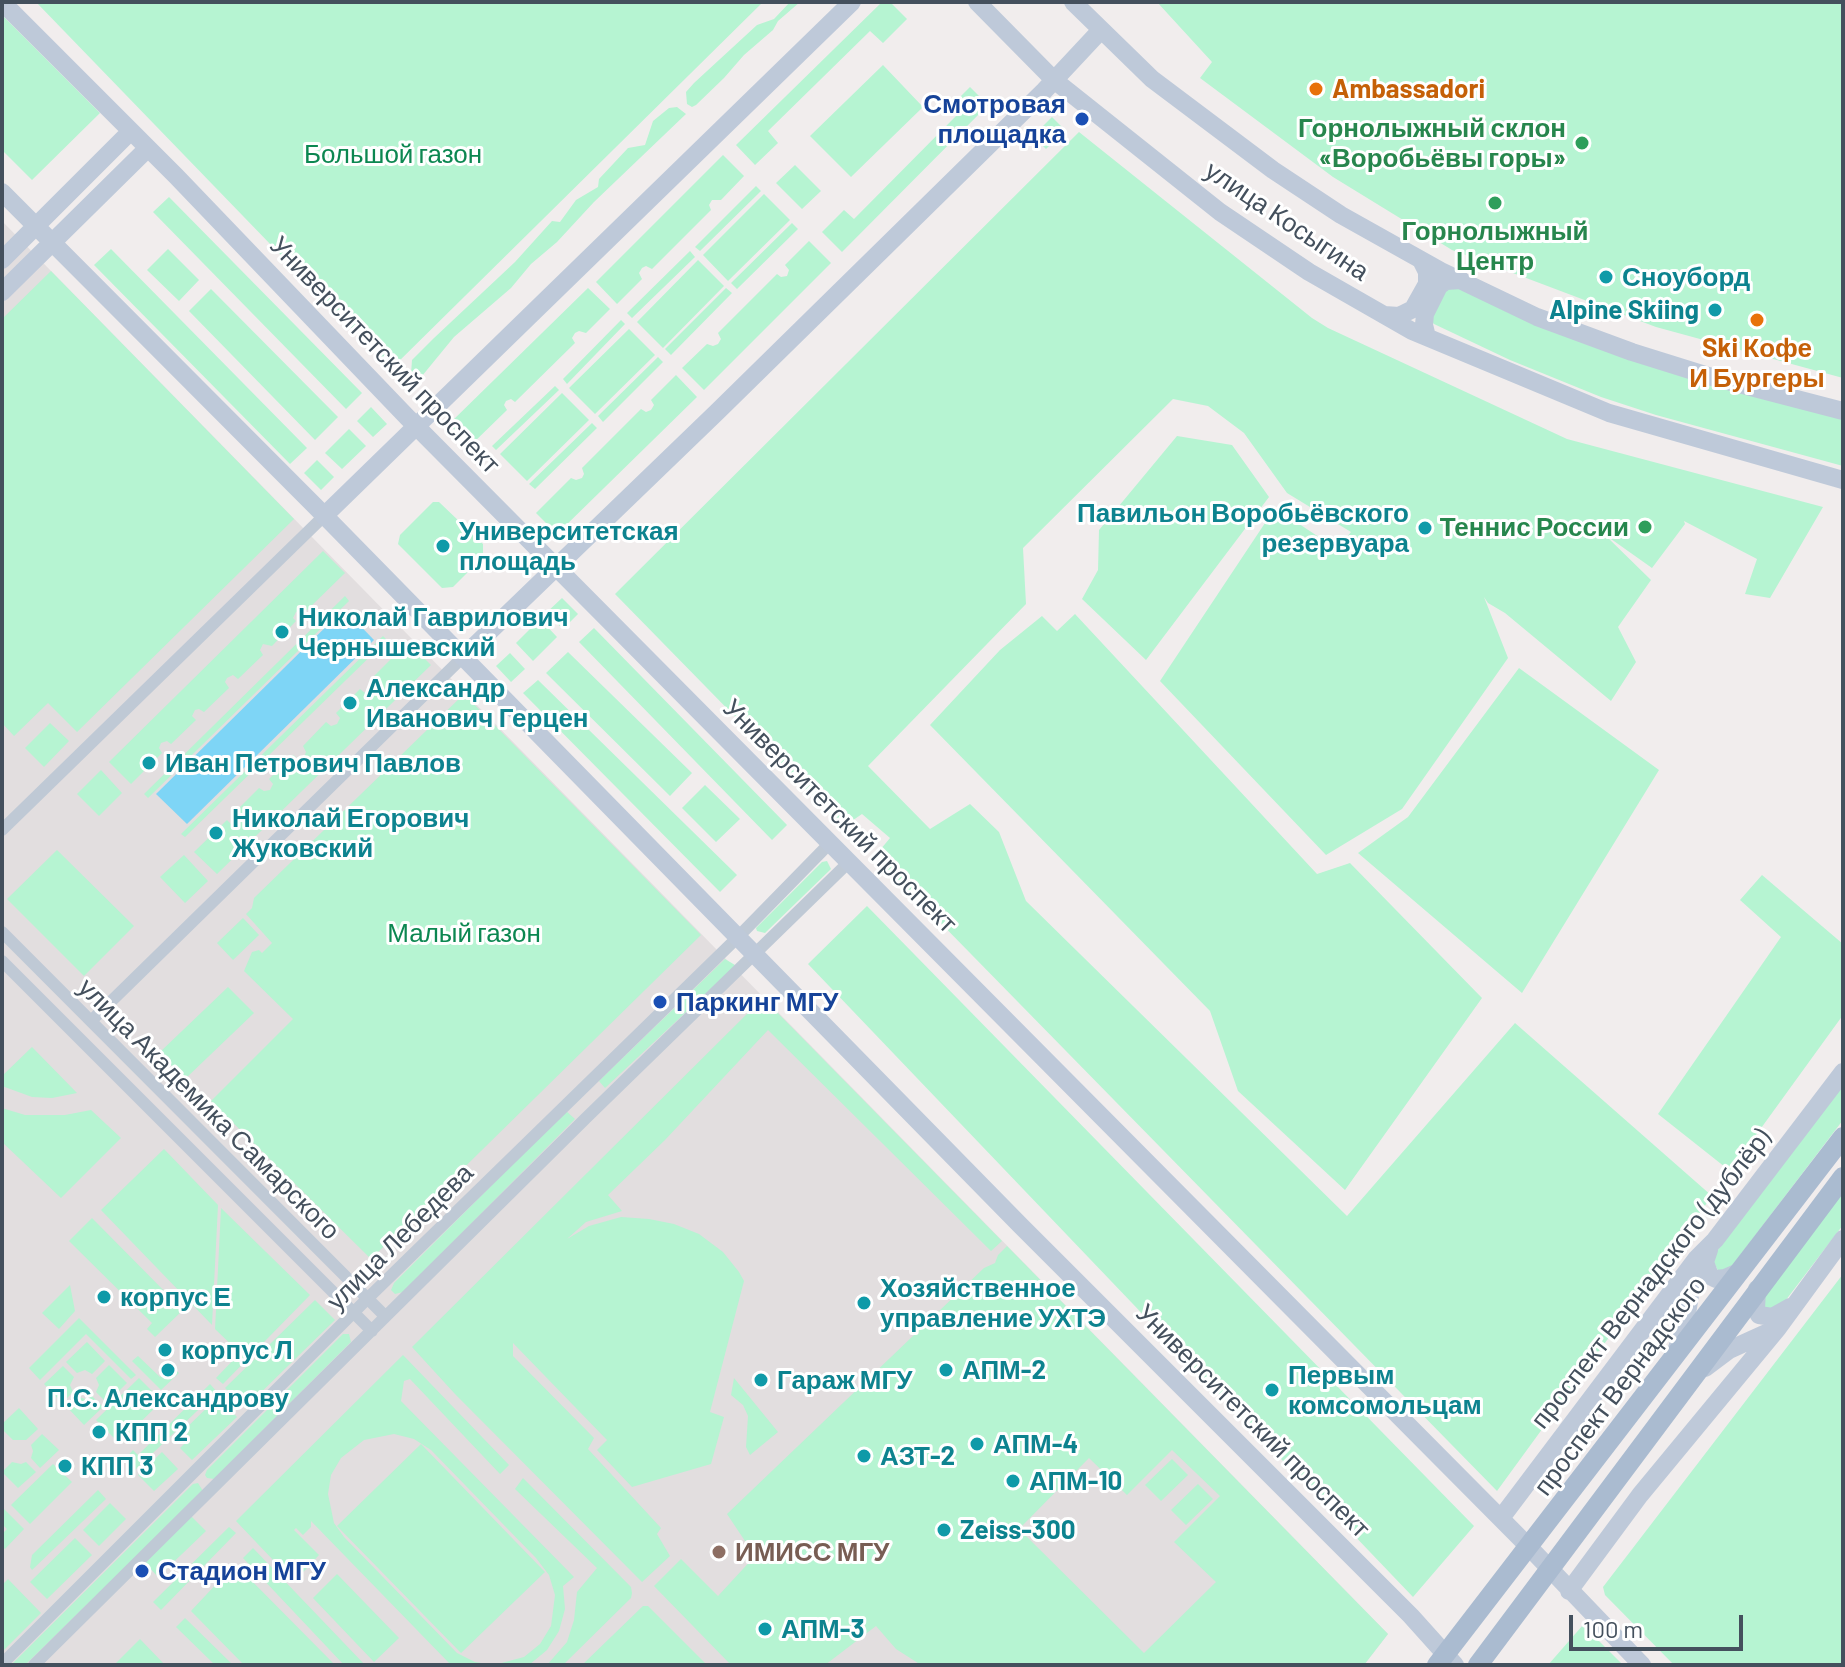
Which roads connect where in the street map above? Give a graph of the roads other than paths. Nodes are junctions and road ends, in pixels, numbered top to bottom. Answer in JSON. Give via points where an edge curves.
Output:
{"nodes":[{"id":1,"x":2,"y":2,"type":"edge"},
{"id":2,"x":852,"y":2,"type":"edge"},
{"id":3,"x":977,"y":2,"type":"edge"},
{"id":4,"x":1073,"y":2,"type":"edge"},
{"id":5,"x":1101,"y":30,"type":"junction"},
{"id":6,"x":1054,"y":80,"type":"junction"},
{"id":7,"x":131,"y":131,"type":"junction"},
{"id":8,"x":148,"y":148,"type":"junction"},
{"id":9,"x":2,"y":192,"type":"edge"},
{"id":10,"x":36,"y":226,"type":"junction"},
{"id":11,"x":52,"y":242,"type":"junction"},
{"id":12,"x":2,"y":260,"type":"edge"},
{"id":13,"x":1421,"y":260,"type":"junction"},
{"id":14,"x":1461,"y":280,"type":"junction"},
{"id":15,"x":2,"y":292,"type":"edge"},
{"id":16,"x":1384,"y":315,"type":"junction"},
{"id":17,"x":1427,"y":337,"type":"junction"},
{"id":18,"x":1843,"y":411,"type":"edge"},
{"id":19,"x":416,"y":426,"type":"junction"},
{"id":20,"x":1843,"y":480,"type":"edge"},
{"id":21,"x":324,"y":516,"type":"junction"},
{"id":22,"x":556,"y":567,"type":"junction"},
{"id":23,"x":463,"y":657,"type":"junction"},
{"id":24,"x":2,"y":830,"type":"edge"},
{"id":25,"x":830,"y":843,"type":"junction"},
{"id":26,"x":849,"y":862,"type":"junction"},
{"id":27,"x":2,"y":932,"type":"edge"},
{"id":28,"x":738,"y":937,"type":"junction"},
{"id":29,"x":755,"y":955,"type":"junction"},
{"id":30,"x":2,"y":961,"type":"edge"},
{"id":31,"x":91,"y":1021,"type":"junction"},
{"id":32,"x":1843,"y":1072,"type":"edge"},
{"id":33,"x":585,"y":1086,"type":"junction"},
{"id":34,"x":600,"y":1104,"type":"junction"},
{"id":35,"x":1843,"y":1137,"type":"edge"},
{"id":36,"x":1843,"y":1177,"type":"edge"},
{"id":37,"x":1843,"y":1239,"type":"edge"},
{"id":38,"x":1715,"y":1240,"type":"junction"},
{"id":39,"x":1697,"y":1258,"type":"junction"},
{"id":40,"x":1741,"y":1271,"type":"junction"},
{"id":41,"x":1757,"y":1289,"type":"junction"},
{"id":42,"x":367,"y":1299,"type":"junction"},
{"id":43,"x":1690,"y":1300,"type":"junction"},
{"id":44,"x":1795,"y":1303,"type":"junction"},
{"id":45,"x":354,"y":1314,"type":"junction"},
{"id":46,"x":385,"y":1316,"type":"junction"},
{"id":47,"x":1649,"y":1322,"type":"junction"},
{"id":48,"x":1778,"y":1328,"type":"junction"},
{"id":49,"x":372,"y":1331,"type":"junction"},
{"id":50,"x":1669,"y":1365,"type":"junction"},
{"id":51,"x":1693,"y":1377,"type":"junction"},
{"id":52,"x":1637,"y":1451,"type":"junction"},
{"id":53,"x":195,"y":1472,"type":"junction"},
{"id":54,"x":211,"y":1489,"type":"junction"},
{"id":55,"x":1640,"y":1495,"type":"junction"},
{"id":56,"x":1501,"y":1518,"type":"junction"},
{"id":57,"x":1529,"y":1547,"type":"junction"},
{"id":58,"x":1549,"y":1570,"type":"junction"},
{"id":59,"x":1569,"y":1591,"type":"junction"},
{"id":60,"x":1446,"y":1661,"type":"edge"},
{"id":61,"x":2,"y":1664,"type":"edge"},
{"id":62,"x":34,"y":1665,"type":"edge"},
{"id":63,"x":1478,"y":1665,"type":"edge"},
{"id":64,"x":1642,"y":1665,"type":"edge"}],
"edges":[{"from":1,"to":7,"type":"main road","name":"Университетский проспект"},
{"from":2,"to":19,"type":"main road"},
{"from":3,"to":6,"type":"main road","name":"улица Косыгина"},
{"from":4,"to":5,"type":"main road","name":"улица Косыгина"},
{"from":5,"to":6,"type":"main road"},
{"from":5,"to":13,"type":"main road","name":"улица Косыгина","via":[[1152,79],[1273,170]]},
{"from":6,"to":16,"type":"main road","name":"улица Косыгина","via":[[1220,212]]},
{"from":6,"to":22,"type":"main road"},
{"from":7,"to":8,"type":"main road","name":"Университетский проспект"},
{"from":7,"to":10,"type":"main road"},
{"from":8,"to":11,"type":"main road"},
{"from":8,"to":19,"type":"main road","name":"Университетский проспект"},
{"from":9,"to":10,"type":"main road","name":"Университетский проспект"},
{"from":10,"to":11,"type":"main road","name":"Университетский проспект"},
{"from":10,"to":12,"type":"main road"},
{"from":11,"to":15,"type":"main road"},
{"from":11,"to":21,"type":"main road","name":"Университетский проспект"},
{"from":13,"to":14,"type":"main road","name":"улица Косыгина"},
{"from":13,"to":16,"type":"main road","via":[[1427,284],[1413,309],[1399,316]]},
{"from":14,"to":17,"type":"main road","via":[[1439,286],[1425,314]]},
{"from":14,"to":18,"type":"main road","name":"улица Косыгина","via":[[1537,317],[1632,352]]},
{"from":16,"to":17,"type":"main road","name":"улица Косыгина"},
{"from":17,"to":20,"type":"main road","name":"улица Косыгина","via":[[1609,413]]},
{"from":19,"to":21,"type":"main road"},
{"from":19,"to":22,"type":"main road","name":"Университетский проспект"},
{"from":21,"to":23,"type":"main road","name":"Университетский проспект"},
{"from":21,"to":24,"type":"street"},
{"from":22,"to":23,"type":"main road"},
{"from":22,"to":25,"type":"main road","name":"Университетский проспект"},
{"from":23,"to":28,"type":"main road","name":"Университетский проспект"},
{"from":23,"to":31,"type":"street"},
{"from":25,"to":26,"type":"main road","name":"Университетский проспект"},
{"from":25,"to":28,"type":"street","name":"улица Лебедева"},
{"from":26,"to":29,"type":"street","name":"улица Лебедева"},
{"from":26,"to":56,"type":"main road","name":"Университетский проспект"},
{"from":27,"to":31,"type":"street","name":"улица Академика Самарского"},
{"from":28,"to":29,"type":"main road","name":"Университетский проспект"},
{"from":28,"to":33,"type":"street","name":"улица Лебедева"},
{"from":29,"to":34,"type":"street","name":"улица Лебедева"},
{"from":29,"to":60,"type":"main road","name":"Университетский проспект","via":[[1411,1616]]},
{"from":30,"to":45,"type":"street","name":"улица Академика Самарского"},
{"from":31,"to":42,"type":"street","name":"улица Академика Самарского"},
{"from":32,"to":38,"type":"main road","name":"проспект Вернадского (дублёр)"},
{"from":33,"to":34,"type":"street","via":[[586,1100]]},
{"from":33,"to":42,"type":"street","name":"улица Лебедева"},
{"from":34,"to":46,"type":"street","name":"улица Лебедева"},
{"from":35,"to":40,"type":"main road","name":"проспект Вернадского"},
{"from":36,"to":41,"type":"main road","name":"проспект Вернадского"},
{"from":37,"to":44,"type":"main road"},
{"from":38,"to":39,"type":"main road","name":"проспект Вернадского (дублёр)"},
{"from":38,"to":40,"type":"main road","via":[[1705,1262],[1710,1276],[1725,1278]]},
{"from":39,"to":43,"type":"main road"},
{"from":39,"to":47,"type":"main road","name":"проспект Вернадского (дублёр)"},
{"from":40,"to":43,"type":"main road"},
{"from":40,"to":50,"type":"main road","name":"проспект Вернадского"},
{"from":41,"to":44,"type":"main road","via":[[1759,1315],[1772,1317]]},
{"from":41,"to":51,"type":"main road","name":"проспект Вернадского"},
{"from":42,"to":45,"type":"street","name":"улица Лебедева"},
{"from":42,"to":46,"type":"street","name":"улица Академика Самарского"},
{"from":43,"to":47,"type":"main road"},
{"from":43,"to":50,"type":"main road"},
{"from":44,"to":48,"type":"main road"},
{"from":45,"to":49,"type":"street","name":"улица Академика Самарского"},
{"from":45,"to":53,"type":"street","name":"улица Лебедева"},
{"from":46,"to":49,"type":"street","name":"улица Лебедева"},
{"from":47,"to":56,"type":"main road","name":"проспект Вернадского (дублёр)"},
{"from":48,"to":51,"type":"main road","via":[[1729,1350]]},
{"from":48,"to":55,"type":"main road"},
{"from":49,"to":54,"type":"street","name":"улица Лебедева"},
{"from":50,"to":57,"type":"main road","name":"проспект Вернадского"},
{"from":51,"to":52,"type":"main road","name":"проспект Вернадского"},
{"from":52,"to":55,"type":"main road"},
{"from":52,"to":58,"type":"main road","name":"проспект Вернадского"},
{"from":53,"to":54,"type":"street"},
{"from":53,"to":61,"type":"street","name":"улица Лебедева"},
{"from":54,"to":62,"type":"street","name":"улица Лебедева"},
{"from":55,"to":59,"type":"main road"},
{"from":56,"to":57,"type":"main road","name":"Университетский проспект"},
{"from":57,"to":58,"type":"main road","name":"Университетский проспект"},
{"from":57,"to":60,"type":"main road","name":"проспект Вернадского"},
{"from":58,"to":59,"type":"main road","name":"Университетский проспект"},
{"from":58,"to":63,"type":"main road","name":"проспект Вернадского"},
{"from":59,"to":64,"type":"main road","name":"Университетский проспект"}]}
